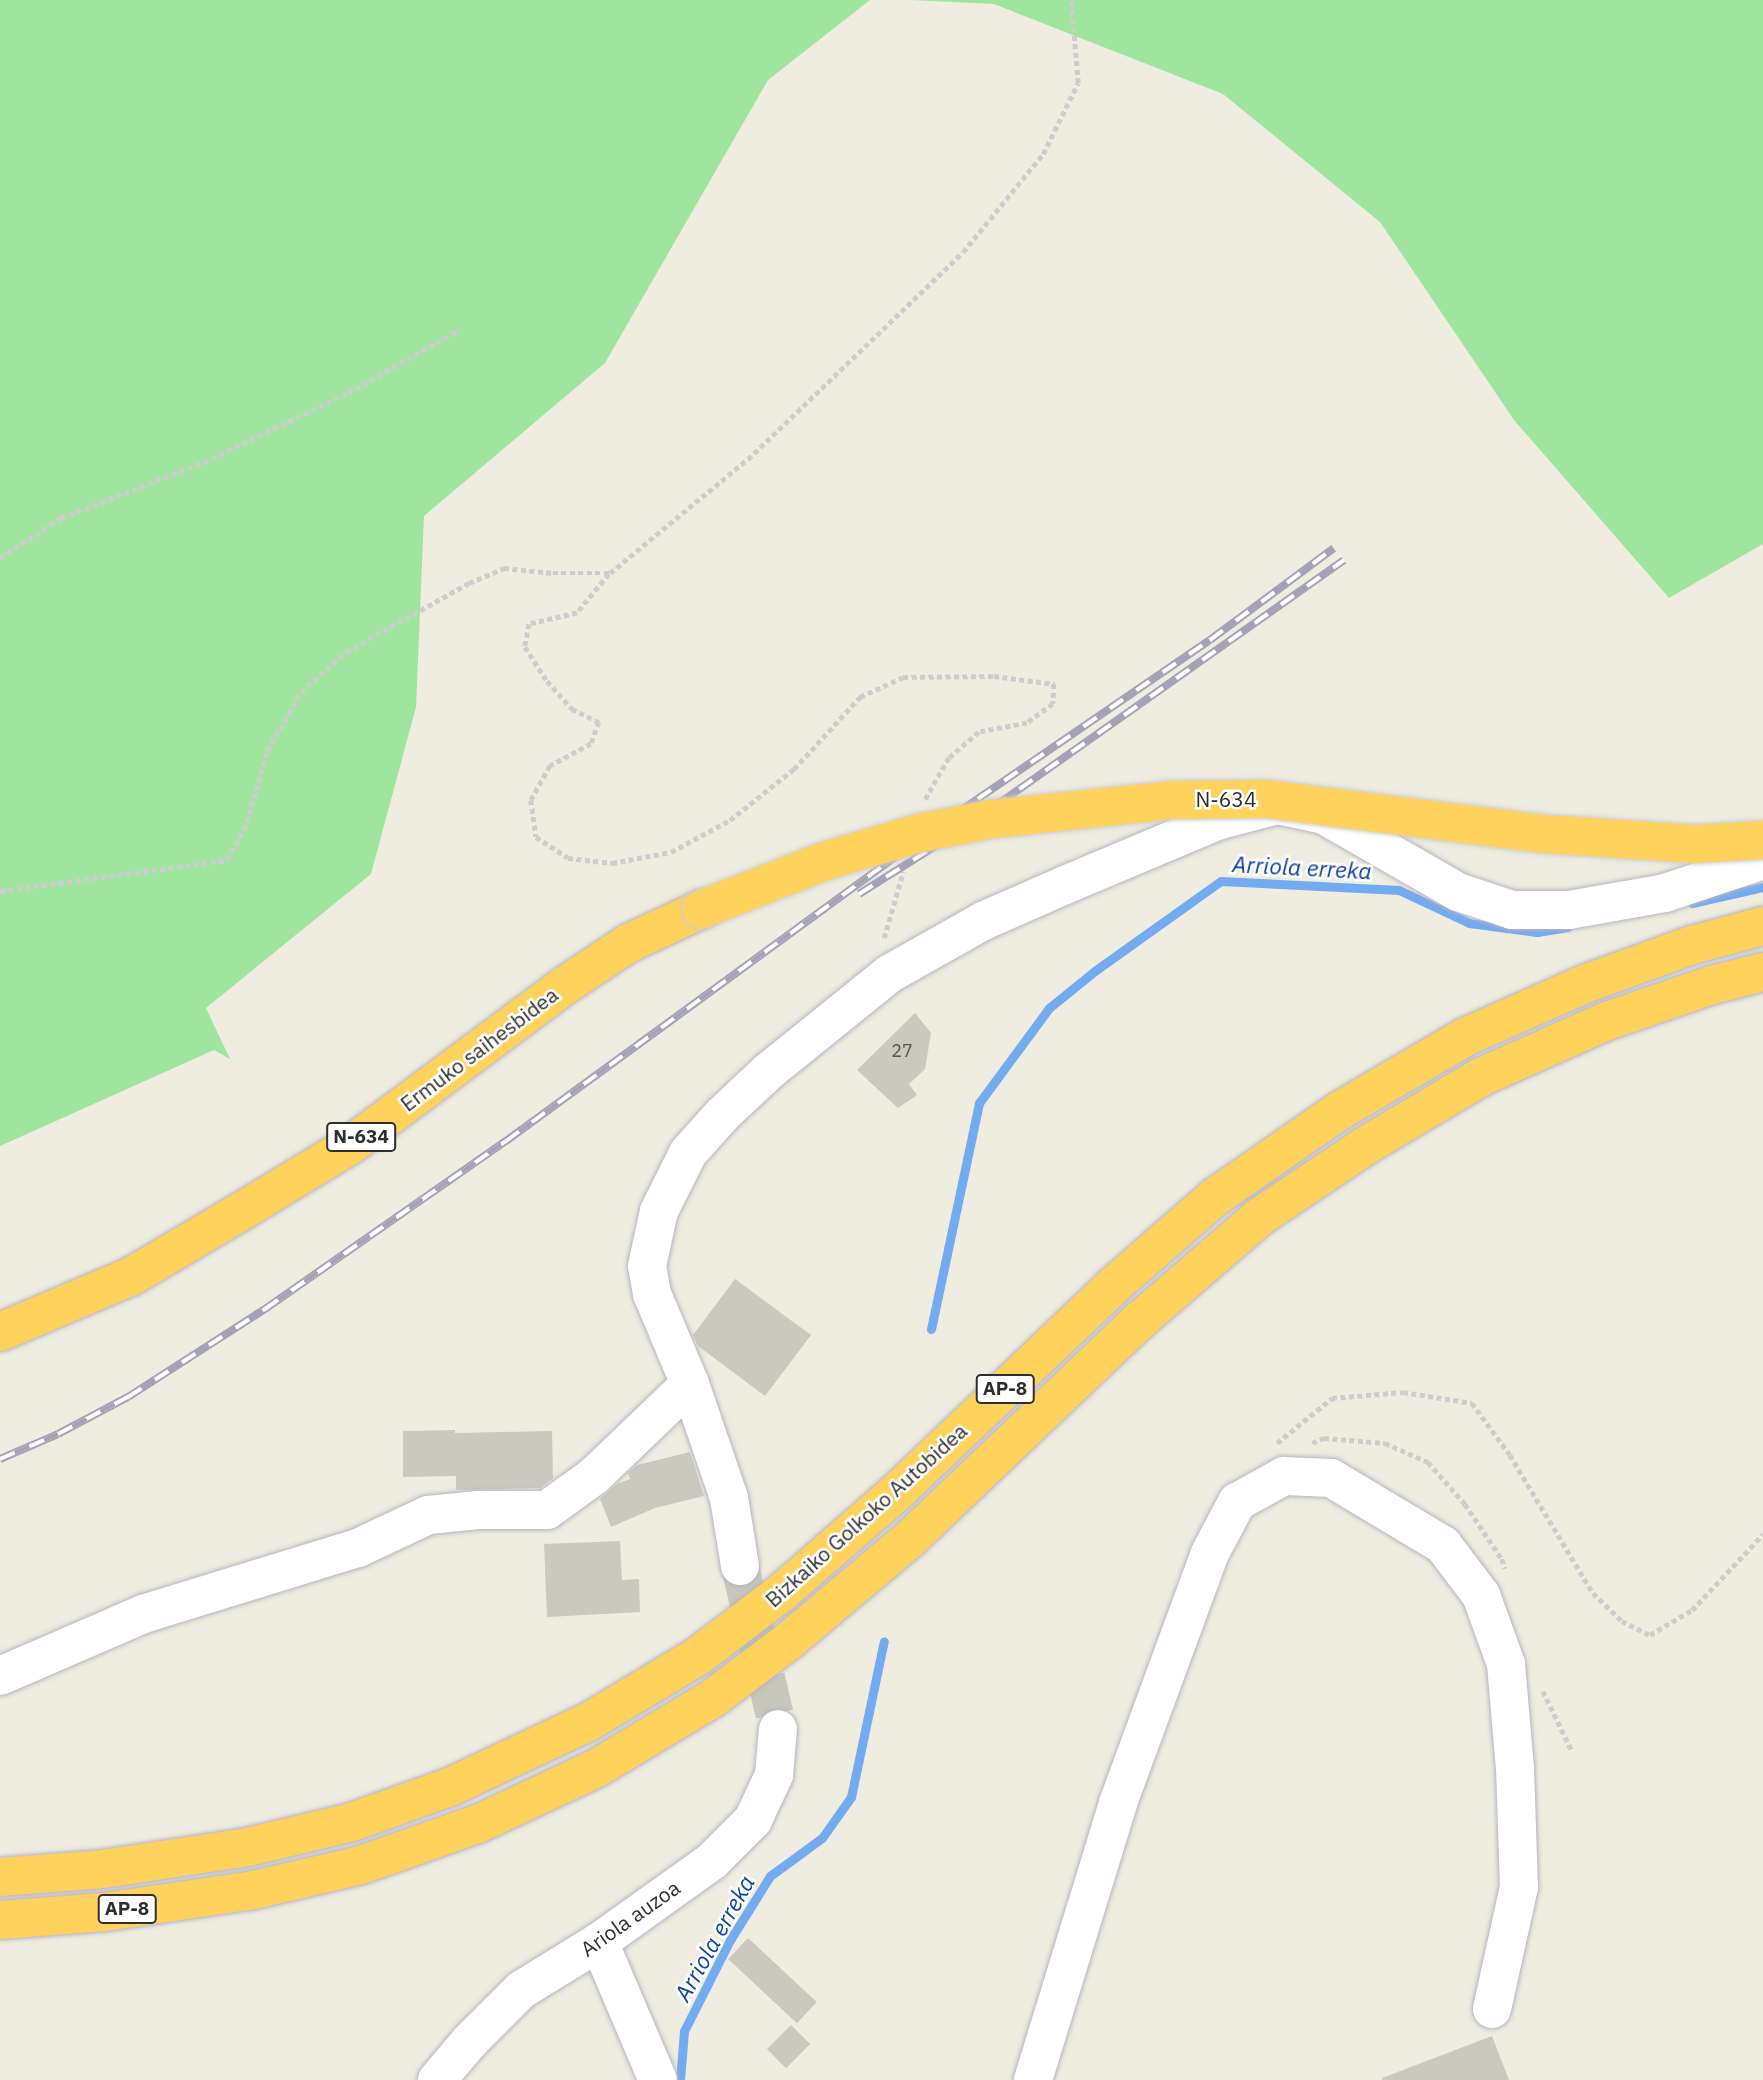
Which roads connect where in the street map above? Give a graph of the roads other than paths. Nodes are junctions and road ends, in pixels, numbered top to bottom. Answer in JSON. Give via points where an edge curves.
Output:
{"nodes":[{"id":1,"x":1763,"y":841,"type":"edge"},
{"id":2,"x":1763,"y":860,"type":"edge"},
{"id":3,"x":702,"y":909,"type":"joint"},
{"id":4,"x":1763,"y":926,"type":"edge"},
{"id":5,"x":1763,"y":972,"type":"edge"},
{"id":6,"x":0,"y":1332,"type":"edge"},
{"id":7,"x":690,"y":1384,"type":"junction"},
{"id":8,"x":740,"y":1566,"type":"tunnel mouth"},
{"id":9,"x":0,"y":1676,"type":"edge"},
{"id":10,"x":778,"y":1729,"type":"tunnel mouth"},
{"id":11,"x":0,"y":1877,"type":"edge"},
{"id":12,"x":0,"y":1920,"type":"edge"},
{"id":13,"x":599,"y":1942,"type":"junction"},
{"id":14,"x":1492,"y":2009,"type":"dead end"},
{"id":15,"x":437,"y":2080,"type":"edge"},
{"id":16,"x":658,"y":2080,"type":"edge"},
{"id":17,"x":1033,"y":2080,"type":"edge"}],
"edges":[{"from":1,"to":3,"type":"highway","name":"N-634","bridge":true,"via":[[1695,844],[1545,834],[1267,799],[1174,800],[1005,817],[919,833],[825,862]]},
{"from":2,"to":7,"type":"street","via":[[1665,893],[1569,910],[1512,910],[1458,892],[1324,815],[1277,805],[1217,821],[983,921],[889,974],[769,1071],[688,1153],[659,1211],[648,1266],[652,1294]]},
{"from":3,"to":6,"type":"highway","name":"Ermuko saihesbidea","number":"N-634","via":[[607,957],[352,1144],[231,1218],[132,1276]]},
{"from":4,"to":11,"type":"highway","name":"Bizkaiko Golkoko Autobidea","number":"AP-8","via":[[1692,945],[1587,983],[1465,1037],[1339,1111],[1205,1206],[1113,1286],[898,1491],[781,1593],[698,1656],[590,1721],[450,1787],[352,1822],[248,1847],[103,1870]]},
{"from":5,"to":12,"type":"highway","name":"Bizkaiko Golkoko Autobidea","number":"AP-8","via":[[1607,1021],[1481,1077],[1365,1146],[1261,1216],[1138,1322],[910,1539],[790,1640],[712,1699],[597,1768],[480,1823],[361,1865],[226,1894],[105,1912]]},
{"from":7,"to":8,"type":"street","via":[[729,1498]]},
{"from":7,"to":9,"type":"street","via":[[594,1476],[547,1510],[428,1515],[358,1548],[143,1614]]},
{"from":10,"to":13,"type":"street","name":"Ariola auzoa","via":[[774,1775],[753,1820],[712,1861]]},
{"from":13,"to":15,"type":"street","name":"Ariola auzoa","via":[[521,1990]]},
{"from":13,"to":16,"type":"street"},
{"from":14,"to":17,"type":"street","via":[[1519,1887],[1506,1664],[1481,1595],[1443,1545],[1432,1538],[1331,1478],[1284,1476],[1237,1502],[1210,1553],[1118,1803]]}]}
